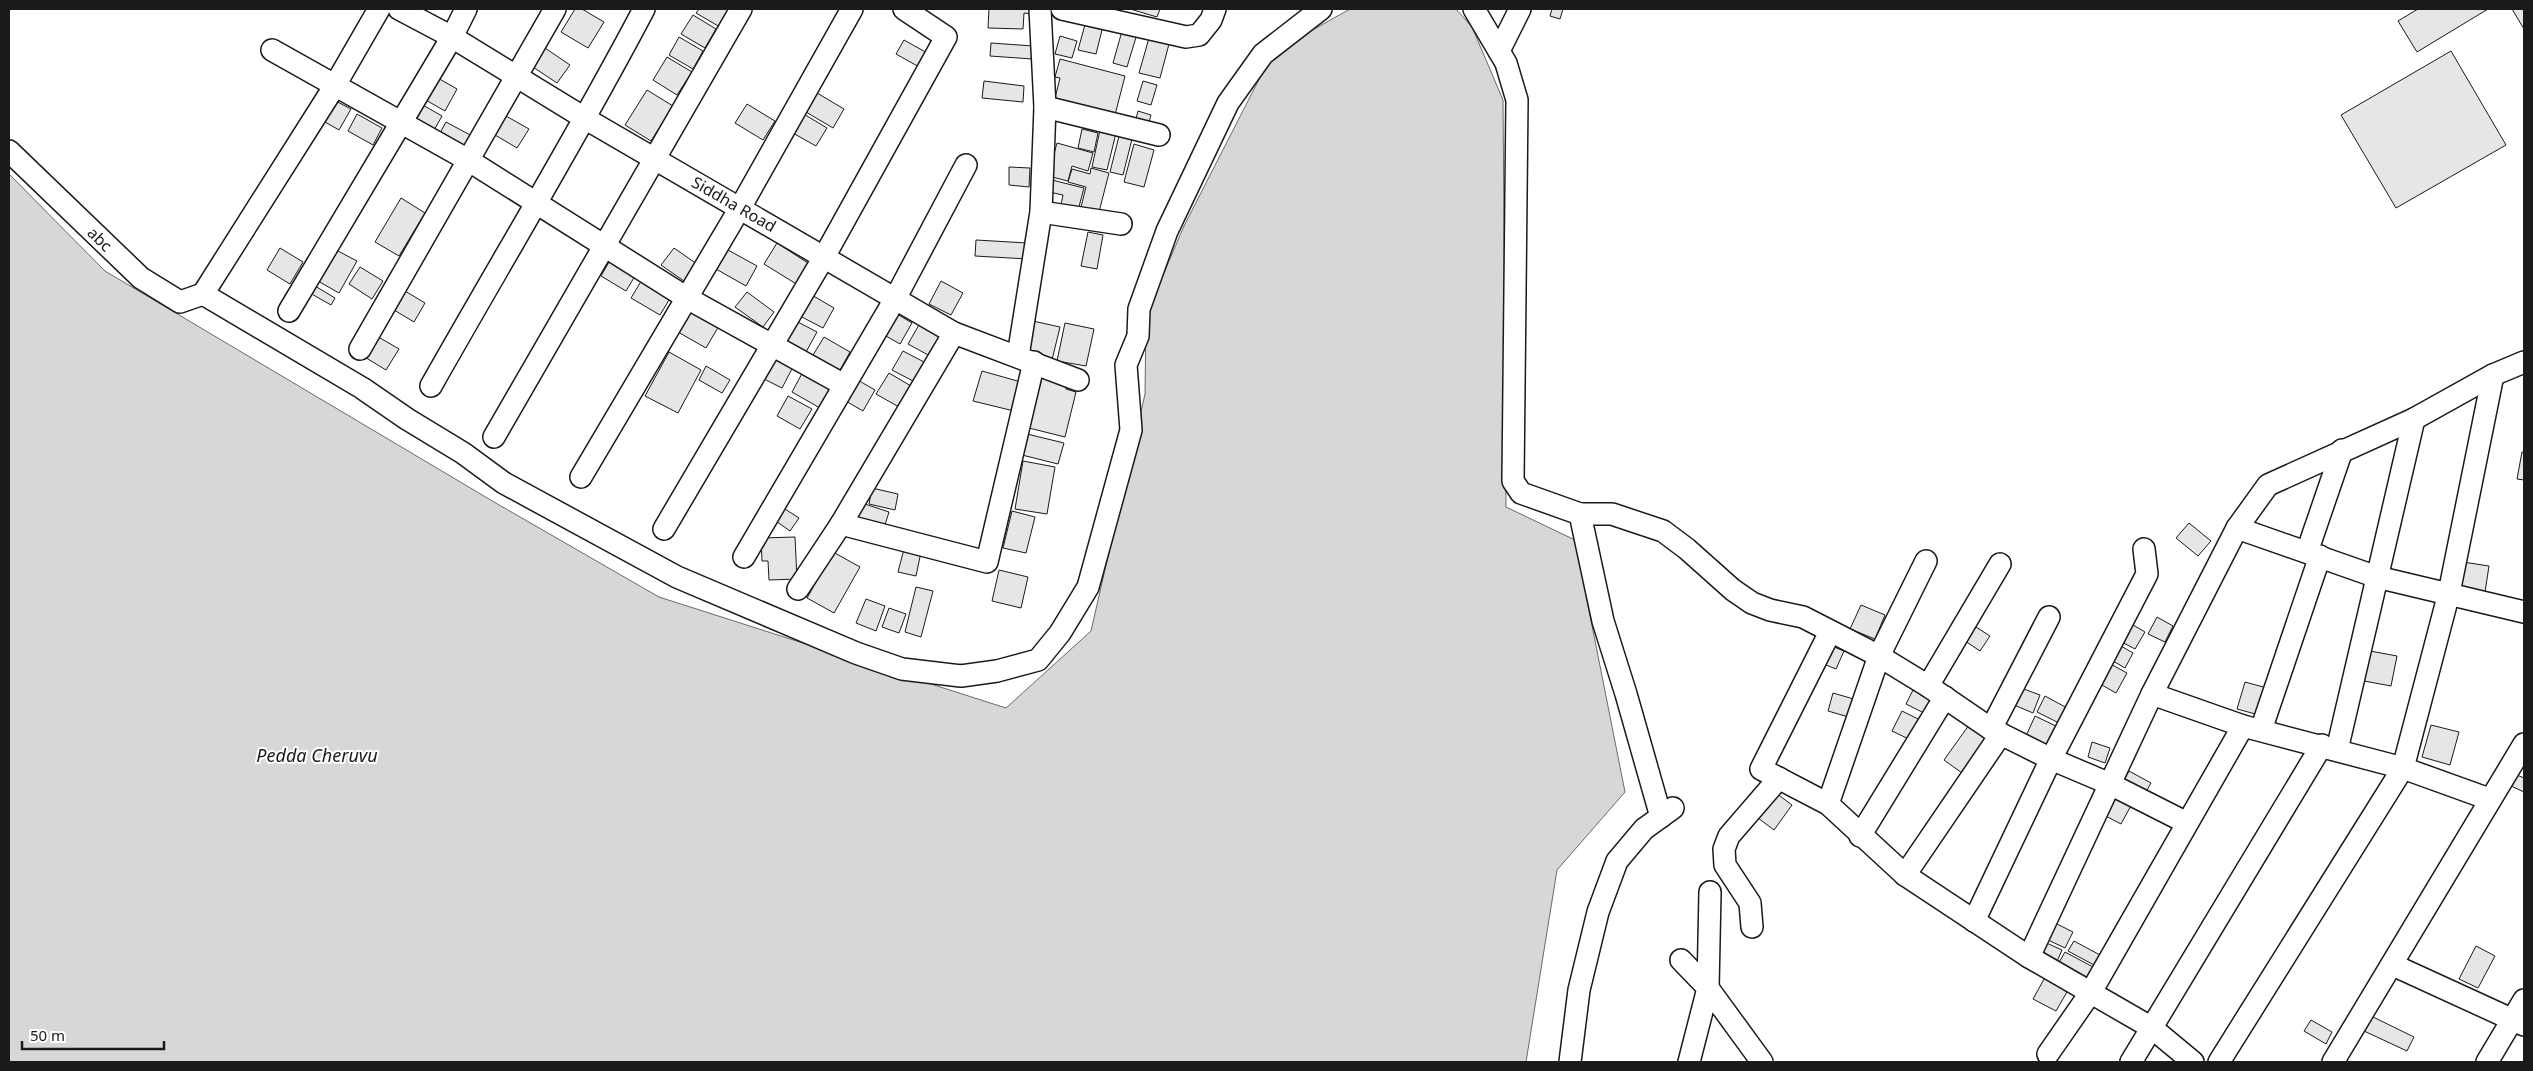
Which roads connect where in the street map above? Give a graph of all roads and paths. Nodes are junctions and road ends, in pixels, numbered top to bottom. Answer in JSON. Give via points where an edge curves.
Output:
{"nodes":[{"id":1,"x":380,"y":9,"type":"edge"},
{"id":2,"x":398,"y":9,"type":"edge"},
{"id":3,"x":466,"y":9,"type":"edge"},
{"id":4,"x":556,"y":9,"type":"edge"},
{"id":5,"x":644,"y":9,"type":"edge"},
{"id":6,"x":741,"y":9,"type":"edge"},
{"id":7,"x":852,"y":9,"type":"edge"},
{"id":8,"x":904,"y":9,"type":"edge"},
{"id":9,"x":1040,"y":9,"type":"edge"},
{"id":10,"x":1062,"y":9,"type":"edge"},
{"id":11,"x":1215,"y":9,"type":"edge"},
{"id":12,"x":1320,"y":9,"type":"edge"},
{"id":13,"x":1474,"y":9,"type":"edge"},
{"id":14,"x":1520,"y":9,"type":"edge"},
{"id":15,"x":1118,"y":15,"type":"edge"},
{"id":16,"x":452,"y":38,"type":"junction"},
{"id":17,"x":272,"y":50,"type":"dead end"},
{"id":18,"x":1499,"y":51,"type":"junction"},
{"id":19,"x":518,"y":76,"type":"junction"},
{"id":20,"x":334,"y":86,"type":"junction"},
{"id":21,"x":1045,"y":107,"type":"junction"},
{"id":22,"x":586,"y":119,"type":"junction"},
{"id":23,"x":402,"y":122,"type":"junction"},
{"id":24,"x":1159,"y":135,"type":"dead end"},
{"id":25,"x":9,"y":151,"type":"edge"},
{"id":26,"x":654,"y":158,"type":"junction"},
{"id":27,"x":468,"y":160,"type":"junction"},
{"id":28,"x":966,"y":166,"type":"dead end"},
{"id":29,"x":534,"y":202,"type":"junction"},
{"id":30,"x":740,"y":208,"type":"junction"},
{"id":31,"x":1041,"y":212,"type":"junction"},
{"id":32,"x":1121,"y":224,"type":"dead end"},
{"id":33,"x":604,"y":247,"type":"junction"},
{"id":34,"x":824,"y":257,"type":"junction"},
{"id":35,"x":203,"y":294,"type":"junction"},
{"id":36,"x":688,"y":298,"type":"junction"},
{"id":37,"x":894,"y":300,"type":"junction"},
{"id":38,"x":289,"y":311,"type":"dead end"},
{"id":39,"x":954,"y":333,"type":"junction"},
{"id":40,"x":773,"y":344,"type":"junction"},
{"id":41,"x":360,"y":349,"type":"dead end"},
{"id":42,"x":1026,"y":359,"type":"junction"},
{"id":43,"x":2524,"y":362,"type":"edge"},
{"id":44,"x":2492,"y":375,"type":"junction"},
{"id":45,"x":1078,"y":380,"type":"dead end"},
{"id":46,"x":844,"y":385,"type":"junction"},
{"id":47,"x":430,"y":386,"type":"dead end"},
{"id":48,"x":2414,"y":419,"type":"junction"},
{"id":49,"x":494,"y":436,"type":"dead end"},
{"id":50,"x":2342,"y":450,"type":"junction"},
{"id":51,"x":581,"y":478,"type":"dead end"},
{"id":52,"x":1580,"y":514,"type":"junction"},
{"id":53,"x":841,"y":524,"type":"junction"},
{"id":54,"x":2237,"y":528,"type":"junction"},
{"id":55,"x":664,"y":529,"type":"dead end"},
{"id":56,"x":2144,"y":549,"type":"dead end"},
{"id":57,"x":2314,"y":554,"type":"junction"},
{"id":58,"x":744,"y":557,"type":"dead end"},
{"id":59,"x":1926,"y":561,"type":"dead end"},
{"id":60,"x":2000,"y":564,"type":"dead end"},
{"id":61,"x":2377,"y":576,"type":"junction"},
{"id":62,"x":798,"y":589,"type":"dead end"},
{"id":63,"x":2449,"y":594,"type":"junction"},
{"id":64,"x":2524,"y":612,"type":"edge"},
{"id":65,"x":2049,"y":617,"type":"dead end"},
{"id":66,"x":1830,"y":632,"type":"junction"},
{"id":67,"x":1879,"y":656,"type":"junction"},
{"id":68,"x":1937,"y":691,"type":"junction"},
{"id":69,"x":2152,"y":694,"type":"junction"},
{"id":70,"x":2252,"y":728,"type":"junction"},
{"id":71,"x":1996,"y":732,"type":"junction"},
{"id":72,"x":2524,"y":744,"type":"edge"},
{"id":73,"x":2329,"y":747,"type":"junction"},
{"id":74,"x":2050,"y":759,"type":"junction"},
{"id":75,"x":2403,"y":768,"type":"junction"},
{"id":76,"x":1778,"y":778,"type":"junction"},
{"id":77,"x":2110,"y":784,"type":"junction"},
{"id":78,"x":2490,"y":799,"type":"junction"},
{"id":79,"x":1828,"y":804,"type":"junction"},
{"id":80,"x":2187,"y":823,"type":"junction"},
{"id":81,"x":1860,"y":836,"type":"junction"},
{"id":82,"x":1905,"y":875,"type":"junction"},
{"id":83,"x":1710,"y":892,"type":"dead end"},
{"id":84,"x":1974,"y":921,"type":"junction"},
{"id":85,"x":1752,"y":926,"type":"dead end"},
{"id":86,"x":2029,"y":957,"type":"junction"},
{"id":87,"x":1681,"y":960,"type":"dead end"},
{"id":88,"x":2393,"y":965,"type":"junction"},
{"id":89,"x":1708,"y":988,"type":"junction"},
{"id":90,"x":2091,"y":992,"type":"junction"},
{"id":91,"x":2524,"y":1000,"type":"edge"},
{"id":92,"x":2518,"y":1022,"type":"edge"},
{"id":93,"x":2152,"y":1028,"type":"junction"},
{"id":94,"x":2048,"y":1054,"type":"dead end"},
{"id":95,"x":1570,"y":1062,"type":"edge"},
{"id":96,"x":1689,"y":1062,"type":"edge"},
{"id":97,"x":1762,"y":1062,"type":"edge"},
{"id":98,"x":2131,"y":1062,"type":"edge"},
{"id":99,"x":2192,"y":1062,"type":"edge"},
{"id":100,"x":2219,"y":1062,"type":"edge"},
{"id":101,"x":2333,"y":1062,"type":"edge"},
{"id":102,"x":2487,"y":1062,"type":"edge"}],
"edges":[{"from":1,"to":20,"type":"street"},
{"from":2,"to":16,"type":"street","name":"Siddha Road"},
{"from":3,"to":16,"type":"street"},
{"from":4,"to":19,"type":"street"},
{"from":5,"to":22,"type":"street"},
{"from":6,"to":26,"type":"street"},
{"from":7,"to":30,"type":"street"},
{"from":8,"to":34,"type":"street","via":[[946,36]]},
{"from":9,"to":21,"type":"street"},
{"from":10,"to":15,"type":"street"},
{"from":11,"to":15,"type":"street","via":[[1199,35],[1186,37]]},
{"from":12,"to":35,"type":"street","via":[[1264,54],[1228,103],[1168,231],[1142,300],[1138,336],[1126,366],[1131,430],[1088,587],[1060,633],[1038,660],[997,672],[961,676],[902,669],[856,653],[678,576],[504,483],[464,453],[362,388]]},
{"from":13,"to":18,"type":"street"},
{"from":14,"to":18,"type":"street"},
{"from":16,"to":19,"type":"street","name":"Siddha Road"},
{"from":16,"to":23,"type":"street"},
{"from":17,"to":20,"type":"street"},
{"from":18,"to":52,"type":"street","via":[[1517,100],[1514,481],[1521,493]]},
{"from":19,"to":22,"type":"street","name":"Siddha Road"},
{"from":19,"to":27,"type":"street"},
{"from":20,"to":23,"type":"street"},
{"from":20,"to":35,"type":"street"},
{"from":21,"to":24,"type":"street"},
{"from":21,"to":31,"type":"street"},
{"from":22,"to":26,"type":"street","name":"Siddha Road"},
{"from":22,"to":29,"type":"street"},
{"from":23,"to":27,"type":"street"},
{"from":23,"to":38,"type":"street"},
{"from":25,"to":35,"type":"street","name":"abc","via":[[141,278],[180,302]]},
{"from":26,"to":30,"type":"street","name":"Siddha Road"},
{"from":26,"to":33,"type":"street"},
{"from":27,"to":29,"type":"street"},
{"from":27,"to":41,"type":"street"},
{"from":28,"to":37,"type":"street"},
{"from":29,"to":33,"type":"street"},
{"from":29,"to":47,"type":"street"},
{"from":30,"to":34,"type":"street","name":"Siddha Road"},
{"from":30,"to":36,"type":"street"},
{"from":31,"to":32,"type":"street"},
{"from":31,"to":42,"type":"street"},
{"from":33,"to":36,"type":"street"},
{"from":33,"to":49,"type":"street"},
{"from":34,"to":37,"type":"street","name":"Siddha Road"},
{"from":34,"to":40,"type":"street"},
{"from":36,"to":40,"type":"street"},
{"from":36,"to":51,"type":"street"},
{"from":37,"to":39,"type":"street","name":"Siddha Road"},
{"from":37,"to":46,"type":"street"},
{"from":39,"to":42,"type":"street","name":"Siddha Road"},
{"from":39,"to":53,"type":"street"},
{"from":40,"to":46,"type":"street"},
{"from":40,"to":55,"type":"street"},
{"from":42,"to":45,"type":"street","name":"Siddha Road"},
{"from":42,"to":53,"type":"street","via":[[987,562]]},
{"from":43,"to":44,"type":"street"},
{"from":44,"to":48,"type":"street"},
{"from":44,"to":63,"type":"street"},
{"from":46,"to":58,"type":"street"},
{"from":48,"to":50,"type":"street"},
{"from":48,"to":61,"type":"street"},
{"from":50,"to":54,"type":"street","via":[[2268,485]]},
{"from":50,"to":57,"type":"street"},
{"from":52,"to":66,"type":"street","via":[[1612,514],[1663,531],[1752,603],[1803,617]]},
{"from":52,"to":95,"type":"street","via":[[1602,621],[1667,812],[1644,829],[1617,861],[1598,912],[1579,990]]},
{"from":53,"to":62,"type":"street"},
{"from":54,"to":57,"type":"street"},
{"from":54,"to":69,"type":"street"},
{"from":56,"to":74,"type":"street","via":[[2148,574]]},
{"from":57,"to":61,"type":"street"},
{"from":57,"to":70,"type":"street"},
{"from":59,"to":67,"type":"street"},
{"from":60,"to":68,"type":"street"},
{"from":61,"to":63,"type":"street"},
{"from":61,"to":73,"type":"street"},
{"from":63,"to":64,"type":"street"},
{"from":63,"to":75,"type":"street"},
{"from":65,"to":71,"type":"street"},
{"from":66,"to":67,"type":"street"},
{"from":66,"to":76,"type":"street","via":[[1761,769]]},
{"from":67,"to":68,"type":"street"},
{"from":67,"to":79,"type":"street"},
{"from":68,"to":71,"type":"street"},
{"from":68,"to":81,"type":"street"},
{"from":69,"to":70,"type":"street"},
{"from":69,"to":77,"type":"street"},
{"from":70,"to":73,"type":"street"},
{"from":70,"to":80,"type":"street"},
{"from":71,"to":74,"type":"street"},
{"from":71,"to":82,"type":"street"},
{"from":72,"to":78,"type":"street"},
{"from":73,"to":75,"type":"street"},
{"from":73,"to":93,"type":"street"},
{"from":74,"to":77,"type":"street"},
{"from":74,"to":84,"type":"street"},
{"from":75,"to":78,"type":"street"},
{"from":75,"to":100,"type":"street"},
{"from":76,"to":79,"type":"street"},
{"from":76,"to":85,"type":"street","via":[[1729,836],[1724,849],[1725,865],[1750,903]]},
{"from":77,"to":80,"type":"street"},
{"from":77,"to":86,"type":"street"},
{"from":78,"to":88,"type":"street"},
{"from":79,"to":81,"type":"street"},
{"from":80,"to":90,"type":"street"},
{"from":81,"to":82,"type":"street"},
{"from":82,"to":84,"type":"street"},
{"from":83,"to":89,"type":"street"},
{"from":84,"to":86,"type":"street"},
{"from":86,"to":90,"type":"street"},
{"from":87,"to":89,"type":"street"},
{"from":88,"to":92,"type":"street"},
{"from":88,"to":101,"type":"street"},
{"from":89,"to":96,"type":"street"},
{"from":89,"to":97,"type":"street"},
{"from":90,"to":93,"type":"street"},
{"from":90,"to":94,"type":"street"},
{"from":91,"to":92,"type":"street"},
{"from":92,"to":102,"type":"street"},
{"from":93,"to":98,"type":"street"},
{"from":93,"to":99,"type":"street"}]}
